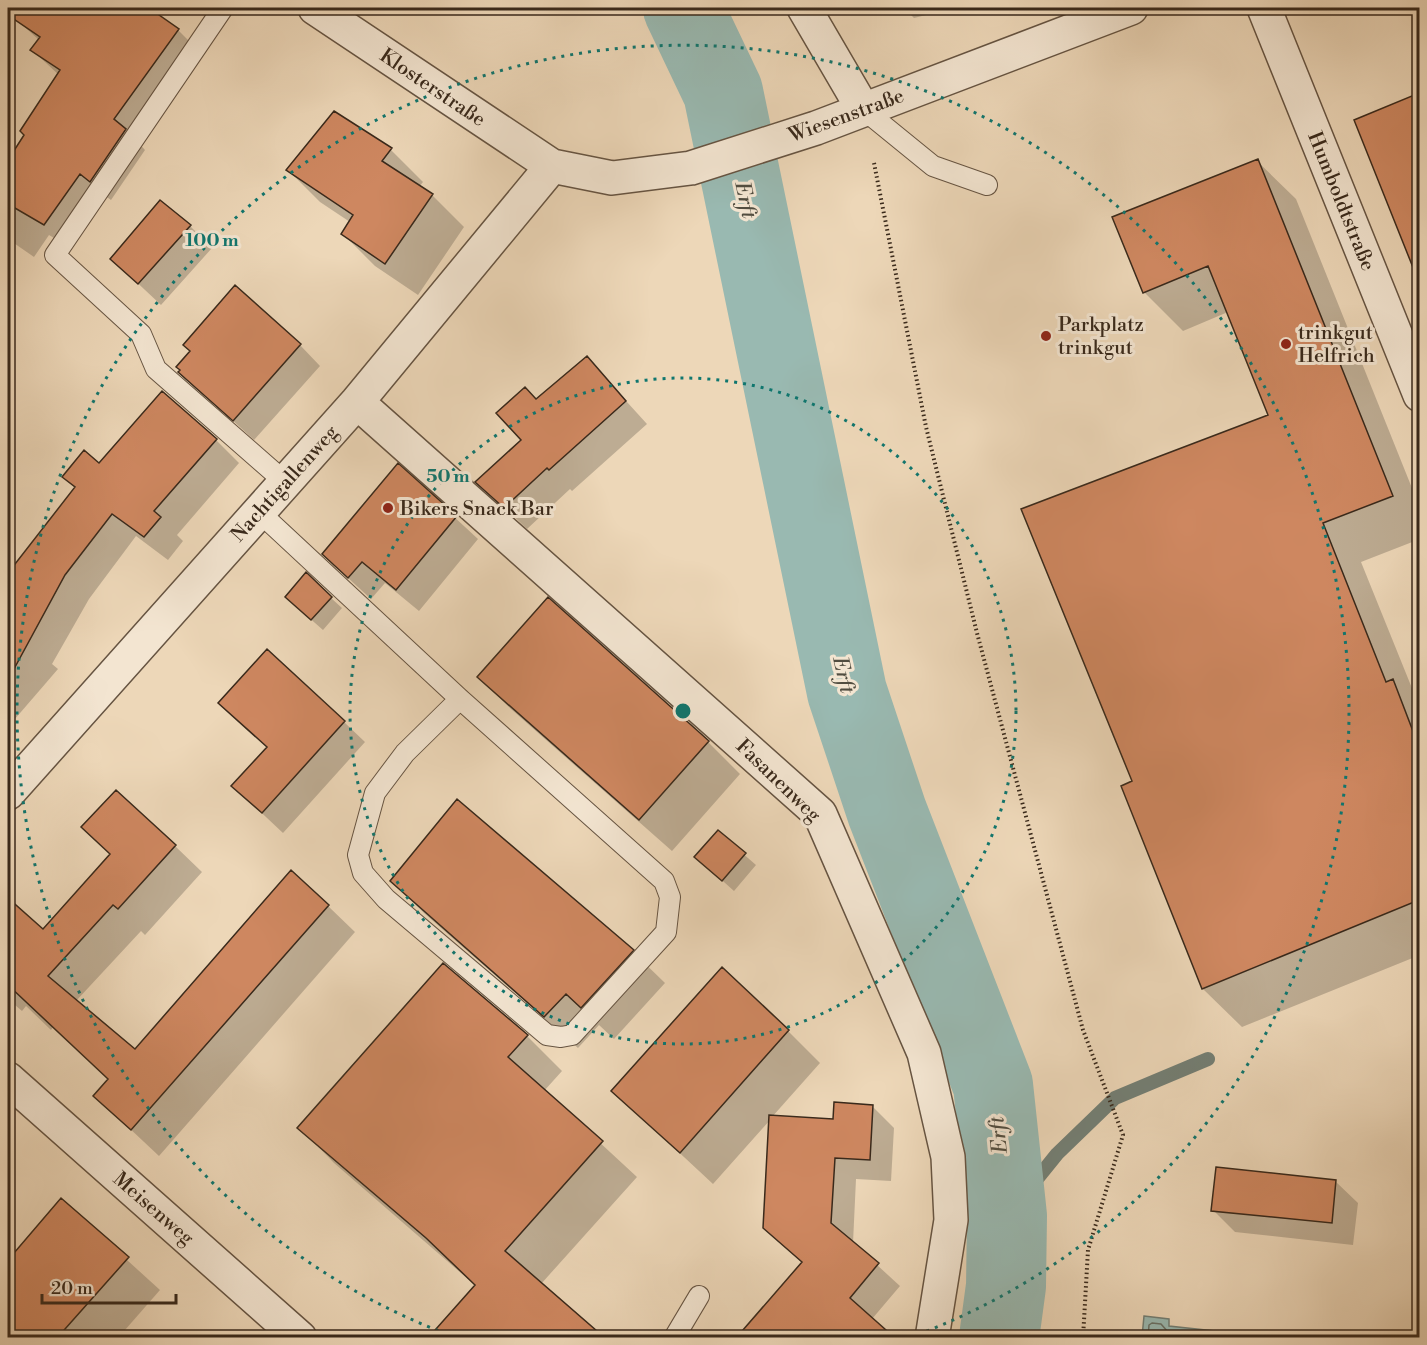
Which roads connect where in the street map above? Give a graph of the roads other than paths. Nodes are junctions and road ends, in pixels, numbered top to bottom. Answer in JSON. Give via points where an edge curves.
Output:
{"nodes":[{"id":1,"x":223,"y":8,"type":"edge"},
{"id":2,"x":315,"y":8,"type":"edge"},
{"id":3,"x":804,"y":8,"type":"edge"},
{"id":4,"x":1131,"y":8,"type":"edge"},
{"id":5,"x":1264,"y":8,"type":"edge"},
{"id":6,"x":863,"y":109,"type":"junction"},
{"id":7,"x":552,"y":166,"type":"junction"},
{"id":8,"x":987,"y":185,"type":"dead end"},
{"id":9,"x":1419,"y":395,"type":"edge"},
{"id":10,"x":357,"y":402,"type":"junction"},
{"id":11,"x":285,"y":482,"type":"junction"},
{"id":12,"x":259,"y":512,"type":"junction"},
{"id":13,"x":459,"y":699,"type":"junction"},
{"id":14,"x":8,"y":793,"type":"edge"},
{"id":15,"x":8,"y":1079,"type":"edge"},
{"id":16,"x":699,"y":1296,"type":"dead end"},
{"id":17,"x":300,"y":1338,"type":"edge"},
{"id":18,"x":674,"y":1338,"type":"edge"},
{"id":19,"x":932,"y":1338,"type":"edge"}],
"edges":[{"from":1,"to":11,"type":"lane","via":[[55,255],[141,334],[156,369]]},
{"from":2,"to":7,"type":"street","name":"Klosterstraße"},
{"from":3,"to":6,"type":"street"},
{"from":4,"to":6,"type":"street","name":"Wiesenstraße"},
{"from":5,"to":9,"type":"street","name":"Humboldtstraße"},
{"from":6,"to":7,"type":"street","name":"Wiesenstraße","via":[[691,168],[612,178]]},
{"from":6,"to":8,"type":"lane","via":[[933,166]]},
{"from":7,"to":10,"type":"street","name":"Nachtigallenweg"},
{"from":10,"to":11,"type":"street","name":"Nachtigallenweg"},
{"from":10,"to":19,"type":"street","name":"Fasanenweg","via":[[820,814],[924,1053],[948,1157],[951,1220]]},
{"from":11,"to":12,"type":"street","name":"Nachtigallenweg"},
{"from":12,"to":13,"type":"lane"},
{"from":12,"to":14,"type":"street","name":"Nachtigallenweg"},
{"from":13,"to":13,"type":"lane","via":[[647,864],[664,881],[670,897],[666,932],[572,1035],[548,1035],[386,899],[363,873],[358,855],[375,793],[405,753]]},
{"from":15,"to":17,"type":"street","name":"Meisenweg"},
{"from":16,"to":18,"type":"lane"}]}
